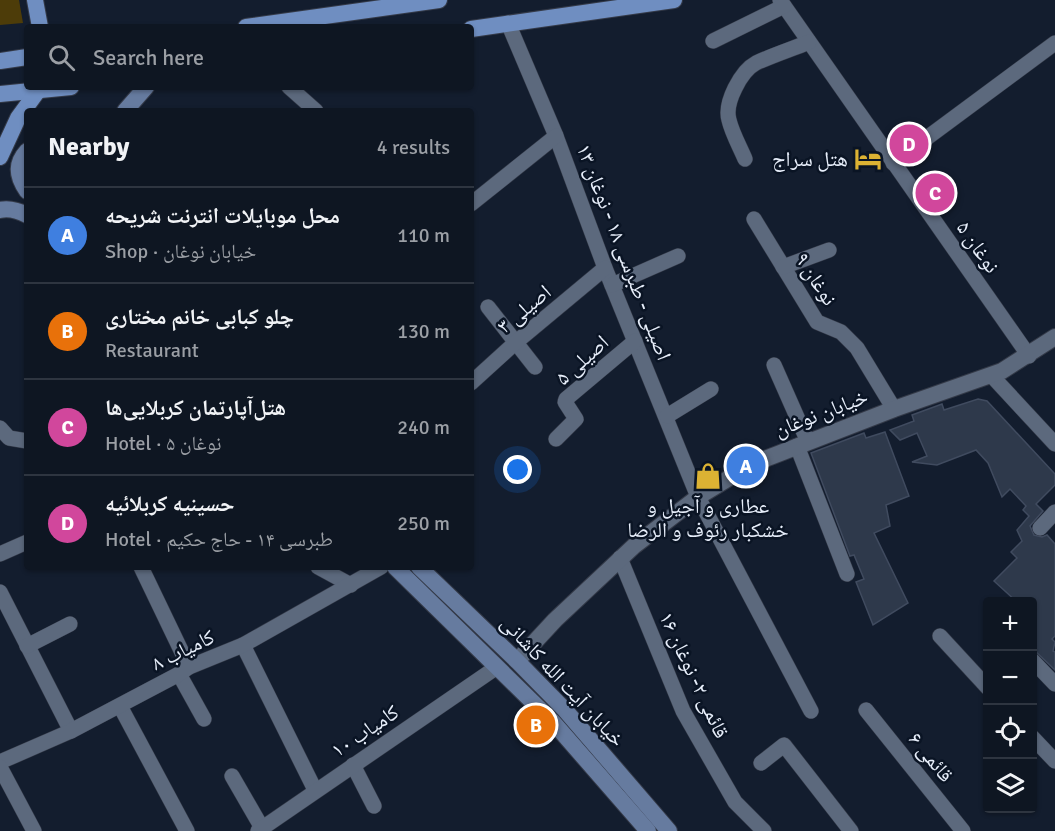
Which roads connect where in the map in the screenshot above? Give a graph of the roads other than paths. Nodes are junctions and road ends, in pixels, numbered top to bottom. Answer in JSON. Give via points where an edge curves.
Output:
{"nodes":[{"id":1,"x":35,"y":0,"type":"edge"},
{"id":2,"x":438,"y":0,"type":"edge"},
{"id":3,"x":674,"y":0,"type":"edge"},
{"id":4,"x":782,"y":3,"type":"edge"},
{"id":5,"x":508,"y":23,"type":"junction"},
{"id":6,"x":39,"y":24,"type":"edge"},
{"id":7,"x":267,"y":24,"type":"edge"},
{"id":8,"x":474,"y":29,"type":"edge"},
{"id":9,"x":712,"y":41,"type":"dead end"},
{"id":10,"x":809,"y":42,"type":"junction"},
{"id":11,"x":1055,"y":43,"type":"edge"},
{"id":12,"x":24,"y":57,"type":"edge"},
{"id":13,"x":0,"y":61,"type":"edge"},
{"id":14,"x":51,"y":90,"type":"edge"},
{"id":15,"x":143,"y":90,"type":"edge"},
{"id":16,"x":292,"y":90,"type":"edge"},
{"id":17,"x":37,"y":92,"type":"junction"},
{"id":18,"x":0,"y":94,"type":"edge"},
{"id":19,"x":25,"y":108,"type":"edge"},
{"id":20,"x":128,"y":108,"type":"edge"},
{"id":21,"x":313,"y":108,"type":"edge"},
{"id":22,"x":24,"y":110,"type":"edge"},
{"id":23,"x":556,"y":136,"type":"junction"},
{"id":24,"x":24,"y":155,"type":"edge"},
{"id":25,"x":0,"y":157,"type":"edge"},
{"id":26,"x":745,"y":159,"type":"dead end"},
{"id":27,"x":893,"y":163,"type":"junction"},
{"id":28,"x":24,"y":187,"type":"edge"},
{"id":29,"x":474,"y":202,"type":"edge"},
{"id":30,"x":0,"y":210,"type":"edge"},
{"id":31,"x":24,"y":214,"type":"edge"},
{"id":32,"x":754,"y":219,"type":"dead end"},
{"id":33,"x":829,"y":250,"type":"dead end"},
{"id":34,"x":678,"y":256,"type":"dead end"},
{"id":35,"x":783,"y":267,"type":"junction"},
{"id":36,"x":605,"y":268,"type":"junction"},
{"id":37,"x":612,"y":285,"type":"junction"},
{"id":38,"x":488,"y":307,"type":"dead end"},
{"id":39,"x":1055,"y":337,"type":"edge"},
{"id":40,"x":635,"y":341,"type":"junction"},
{"id":41,"x":515,"y":343,"type":"junction"},
{"id":42,"x":1029,"y":356,"type":"junction"},
{"id":43,"x":774,"y":365,"type":"dead end"},
{"id":44,"x":535,"y":367,"type":"dead end"},
{"id":45,"x":991,"y":375,"type":"junction"},
{"id":46,"x":474,"y":380,"type":"edge"},
{"id":47,"x":711,"y":389,"type":"dead end"},
{"id":48,"x":894,"y":410,"type":"junction"},
{"id":49,"x":667,"y":416,"type":"junction"},
{"id":50,"x":0,"y":428,"type":"edge"},
{"id":51,"x":24,"y":438,"type":"edge"},
{"id":52,"x":556,"y":439,"type":"dead end"},
{"id":53,"x":802,"y":444,"type":"junction"},
{"id":54,"x":1055,"y":444,"type":"edge"},
{"id":55,"x":698,"y":497,"type":"junction"},
{"id":56,"x":1055,"y":512,"type":"edge"},
{"id":57,"x":1040,"y":528,"type":"dead end"},
{"id":58,"x":24,"y":543,"type":"edge"},
{"id":59,"x":0,"y":554,"type":"edge"},
{"id":60,"x":620,"y":558,"type":"junction"},
{"id":61,"x":142,"y":570,"type":"edge"},
{"id":62,"x":324,"y":570,"type":"edge"},
{"id":63,"x":376,"y":570,"type":"edge"},
{"id":64,"x":398,"y":570,"type":"edge"},
{"id":65,"x":422,"y":570,"type":"edge"},
{"id":66,"x":847,"y":574,"type":"dead end"},
{"id":67,"x":351,"y":585,"type":"junction"},
{"id":68,"x":0,"y":592,"type":"edge"},
{"id":69,"x":70,"y":624,"type":"dead end"},
{"id":70,"x":940,"y":636,"type":"dead end"},
{"id":71,"x":243,"y":645,"type":"junction"},
{"id":72,"x":27,"y":646,"type":"junction"},
{"id":73,"x":517,"y":661,"type":"junction"},
{"id":74,"x":1037,"y":665,"type":"edge"},
{"id":75,"x":497,"y":667,"type":"junction"},
{"id":76,"x":184,"y":671,"type":"junction"},
{"id":77,"x":983,"y":684,"type":"edge"},
{"id":78,"x":1055,"y":684,"type":"edge"},
{"id":79,"x":120,"y":706,"type":"junction"},
{"id":80,"x":866,"y":710,"type":"dead end"},
{"id":81,"x":811,"y":711,"type":"dead end"},
{"id":82,"x":204,"y":718,"type":"dead end"},
{"id":83,"x":71,"y":731,"type":"junction"},
{"id":84,"x":1037,"y":742,"type":"edge"},
{"id":85,"x":1055,"y":761,"type":"edge"},
{"id":86,"x":0,"y":762,"type":"edge"},
{"id":87,"x":761,"y":763,"type":"dead end"},
{"id":88,"x":353,"y":765,"type":"junction"},
{"id":89,"x":0,"y":767,"type":"edge"},
{"id":90,"x":232,"y":776,"type":"dead end"},
{"id":91,"x":315,"y":790,"type":"junction"},
{"id":92,"x":374,"y":807,"type":"dead end"},
{"id":93,"x":260,"y":829,"type":"edge"},
{"id":94,"x":647,"y":830,"type":"edge"},
{"id":95,"x":34,"y":831,"type":"edge"},
{"id":96,"x":187,"y":831,"type":"edge"},
{"id":97,"x":669,"y":831,"type":"edge"},
{"id":98,"x":764,"y":831,"type":"edge"},
{"id":99,"x":851,"y":831,"type":"edge"},
{"id":100,"x":963,"y":831,"type":"edge"}],
"edges":[{"from":1,"to":6,"type":"main road"},
{"from":2,"to":7,"type":"main road"},
{"from":3,"to":5,"type":"main road"},
{"from":4,"to":9,"type":"street"},
{"from":4,"to":10,"type":"street","name":"نوغان ۵"},
{"from":5,"to":8,"type":"main road"},
{"from":5,"to":23,"type":"street","name":"اصیلی - طبرسی ۱۸ - نوغان ۱۳"},
{"from":10,"to":26,"type":"street","via":[[754,64],[732,94],[728,119]]},
{"from":10,"to":27,"type":"street","name":"نوغان ۵"},
{"from":11,"to":27,"type":"street"},
{"from":12,"to":13,"type":"main road"},
{"from":14,"to":17,"type":"main road"},
{"from":15,"to":20,"type":"main road"},
{"from":16,"to":21,"type":"street"},
{"from":17,"to":18,"type":"main road"},
{"from":17,"to":19,"type":"main road"},
{"from":22,"to":25,"type":"main road"},
{"from":23,"to":29,"type":"street"},
{"from":23,"to":36,"type":"street","name":"اصیلی - طبرسی ۱۸ - نوغان ۱۳"},
{"from":24,"to":28,"type":"main road","via":[[18,167]]},
{"from":27,"to":42,"type":"street","name":"نوغان ۵"},
{"from":30,"to":31,"type":"main road"},
{"from":32,"to":35,"type":"street","name":"نوغان ۹"},
{"from":33,"to":35,"type":"street"},
{"from":34,"to":37,"type":"street"},
{"from":35,"to":48,"type":"street","name":"نوغان ۹","via":[[818,322],[841,332],[856,348]]},
{"from":36,"to":37,"type":"street","name":"اصیلی - طبرسی ۱۸ - نوغان ۱۳"},
{"from":36,"to":41,"type":"street","name":"اصیلی ۳"},
{"from":37,"to":40,"type":"street","name":"اصیلی - طبرسی ۱۸ - نوغان ۱۳"},
{"from":38,"to":41,"type":"street"},
{"from":39,"to":42,"type":"street","name":"خیابان نوغان"},
{"from":40,"to":49,"type":"street","name":"اصیلی - طبرسی ۱۸ - نوغان ۱۳"},
{"from":40,"to":52,"type":"street","name":"اصیلی ۵","via":[[566,399],[575,422]]},
{"from":41,"to":44,"type":"street"},
{"from":41,"to":46,"type":"street","name":"اصیلی ۳"},
{"from":42,"to":45,"type":"street","name":"خیابان نوغان"},
{"from":43,"to":53,"type":"street"},
{"from":45,"to":48,"type":"street","name":"خیابان نوغان"},
{"from":45,"to":54,"type":"street"},
{"from":47,"to":49,"type":"street"},
{"from":48,"to":53,"type":"street","name":"خیابان نوغان"},
{"from":49,"to":55,"type":"street","name":"اصیلی - طبرسی ۱۸ - نوغان ۱۳"},
{"from":50,"to":51,"type":"street","via":[[9,438]]},
{"from":53,"to":55,"type":"street","name":"خیابان نوغان","via":[[753,464]]},
{"from":53,"to":66,"type":"street"},
{"from":55,"to":60,"type":"street","name":"خیابان نوغان"},
{"from":55,"to":81,"type":"street","name":"اصیلی - طبرسی ۱۸ - نوغان ۱۳"},
{"from":56,"to":57,"type":"street"},
{"from":58,"to":59,"type":"street"},
{"from":60,"to":73,"type":"street","name":"خیابان نوغان"},
{"from":60,"to":98,"type":"street","name":"قائمی ۲- نوغان ۱۶","via":[[683,711],[735,802]]},
{"from":61,"to":76,"type":"street"},
{"from":62,"to":67,"type":"street"},
{"from":63,"to":67,"type":"street","name":"کامیاب ۸"},
{"from":64,"to":75,"type":"main road","name":"خیابان آیت الله کاشانی"},
{"from":65,"to":73,"type":"main road","name":"خیابان آیت الله کاشانی"},
{"from":67,"to":71,"type":"street","name":"کامیاب ۸"},
{"from":68,"to":72,"type":"street"},
{"from":69,"to":72,"type":"street"},
{"from":70,"to":77,"type":"street"},
{"from":71,"to":76,"type":"street","name":"کامیاب ۸"},
{"from":71,"to":91,"type":"street"},
{"from":72,"to":83,"type":"street"},
{"from":73,"to":97,"type":"main road","name":"خیابان آیت الله کاشانی"},
{"from":74,"to":78,"type":"street"},
{"from":75,"to":88,"type":"street","name":"کامیاب ۱۰"},
{"from":75,"to":94,"type":"main road","name":"خیابان آیت الله کاشانی","via":[[553,722]]},
{"from":76,"to":79,"type":"street","name":"کامیاب ۸"},
{"from":76,"to":82,"type":"street"},
{"from":79,"to":83,"type":"street","name":"کامیاب ۸"},
{"from":79,"to":96,"type":"street"},
{"from":80,"to":100,"type":"street","name":"قائمی ۶"},
{"from":83,"to":86,"type":"street","name":"کامیاب ۸"},
{"from":84,"to":85,"type":"street"},
{"from":87,"to":99,"type":"street","via":[[784,745]]},
{"from":88,"to":91,"type":"street","name":"کامیاب ۱۰"},
{"from":88,"to":92,"type":"street"},
{"from":89,"to":95,"type":"street"},
{"from":90,"to":93,"type":"street"},
{"from":91,"to":93,"type":"street","name":"کامیاب ۱۰"}]}
